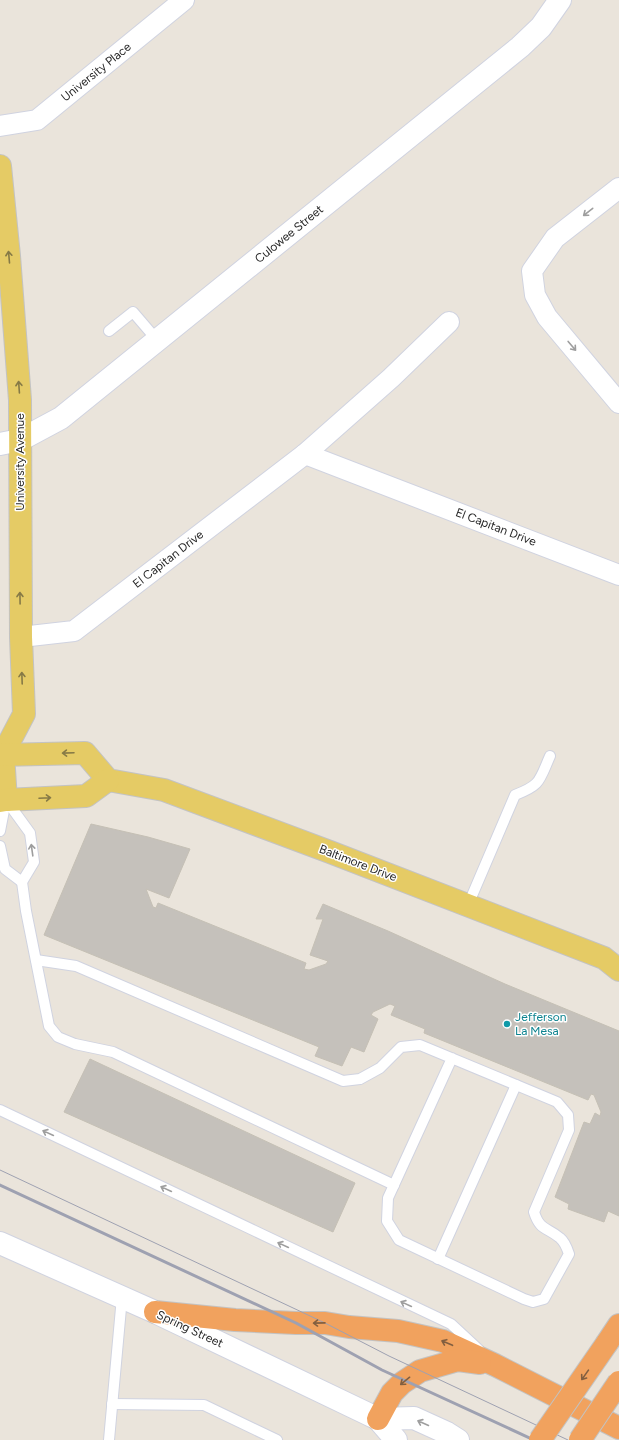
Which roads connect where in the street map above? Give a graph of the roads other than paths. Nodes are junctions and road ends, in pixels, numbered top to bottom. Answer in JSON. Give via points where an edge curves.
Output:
{"nodes":[{"id":1,"x":184,"y":0,"type":"edge"},
{"id":2,"x":560,"y":0,"type":"edge"},
{"id":3,"x":0,"y":126,"type":"edge"},
{"id":4,"x":0,"y":166,"type":"edge"},
{"id":5,"x":619,"y":188,"type":"edge"},
{"id":6,"x":449,"y":322,"type":"dead end"},
{"id":7,"x":108,"y":331,"type":"dead end"},
{"id":8,"x":157,"y":340,"type":"junction"},
{"id":9,"x":619,"y":403,"type":"edge"},
{"id":10,"x":10,"y":442,"type":"edge"},
{"id":11,"x":305,"y":454,"type":"junction"},
{"id":12,"x":619,"y":575,"type":"edge"},
{"id":13,"x":21,"y":637,"type":"junction"},
{"id":14,"x":1,"y":753,"type":"edge"},
{"id":15,"x":550,"y":756,"type":"dead end"},
{"id":16,"x":108,"y":780,"type":"junction"},
{"id":17,"x":3,"y":800,"type":"edge"},
{"id":18,"x":0,"y":831,"type":"edge"},
{"id":19,"x":0,"y":846,"type":"edge"},
{"id":20,"x":22,"y":882,"type":"junction"},
{"id":21,"x":468,"y":905,"type":"junction"},
{"id":22,"x":36,"y":960,"type":"junction"},
{"id":23,"x":614,"y":962,"type":"edge"},
{"id":24,"x":452,"y":1058,"type":"junction"},
{"id":25,"x":516,"y":1085,"type":"junction"},
{"id":26,"x":0,"y":1110,"type":"edge"},
{"id":27,"x":394,"y":1186,"type":"junction"},
{"id":28,"x":0,"y":1243,"type":"edge"},
{"id":29,"x":438,"y":1259,"type":"junction"},
{"id":30,"x":122,"y":1297,"type":"junction"},
{"id":31,"x":155,"y":1312,"type":"junction"},
{"id":32,"x":619,"y":1325,"type":"edge"},
{"id":33,"x":495,"y":1365,"type":"junction"},
{"id":34,"x":619,"y":1382,"type":"edge"},
{"id":35,"x":112,"y":1404,"type":"junction"},
{"id":36,"x":378,"y":1419,"type":"junction"},
{"id":37,"x":619,"y":1428,"type":"edge"},
{"id":38,"x":109,"y":1440,"type":"edge"},
{"id":39,"x":277,"y":1440,"type":"edge"},
{"id":40,"x":396,"y":1440,"type":"edge"},
{"id":41,"x":458,"y":1440,"type":"edge"},
{"id":42,"x":540,"y":1440,"type":"edge"},
{"id":43,"x":580,"y":1440,"type":"edge"}],
"edges":[{"from":1,"to":3,"type":"street","name":"University Place","via":[[37,120]]},
{"from":2,"to":8,"type":"street","name":"Culowee Street","via":[[541,27],[520,47]]},
{"from":10,"to":4,"type":"main road","name":"University Avenue","one_way":true,"via":[[20,400]]},
{"from":5,"to":9,"type":"street","one_way":true,"via":[[555,238],[532,270],[535,295],[547,316]]},
{"from":6,"to":11,"type":"street","name":"El Capitan Drive","via":[[391,378]]},
{"from":7,"to":8,"type":"lane","via":[[133,312]]},
{"from":8,"to":10,"type":"street","name":"Culowee Street","via":[[61,418]]},
{"from":13,"to":10,"type":"main road","name":"University Avenue","one_way":true},
{"from":11,"to":12,"type":"street","name":"El Capitan Drive"},
{"from":11,"to":13,"type":"street","name":"El Capitan Drive","via":[[74,632]]},
{"from":14,"to":13,"type":"main road","name":"University Avenue","one_way":true,"via":[[24,714]]},
{"from":16,"to":14,"type":"main road","one_way":true,"via":[[85,753]]},
{"from":14,"to":17,"type":"main road"},
{"from":15,"to":21,"type":"lane","via":[[538,783],[532,789],[515,795]]},
{"from":17,"to":16,"type":"main road","one_way":true,"via":[[86,796]]},
{"from":16,"to":21,"type":"main road","name":"Baltimore Drive","via":[[164,790]]},
{"from":17,"to":18,"type":"lane"},
{"from":20,"to":17,"type":"lane","one_way":true,"via":[[34,862],[30,833]]},
{"from":19,"to":20,"type":"lane","via":[[5,870]]},
{"from":20,"to":22,"type":"lane"},
{"from":21,"to":23,"type":"main road","name":"Baltimore Drive"},
{"from":22,"to":24,"type":"lane","via":[[76,966],[343,1081],[360,1079],[380,1068],[401,1047],[420,1045]]},
{"from":22,"to":27,"type":"lane","via":[[49,1026],[58,1038],[113,1052]]},
{"from":24,"to":25,"type":"lane"},
{"from":24,"to":27,"type":"lane"},
{"from":25,"to":29,"type":"lane"},
{"from":25,"to":29,"type":"lane","via":[[557,1102],[568,1116],[569,1130],[534,1212],[537,1221],[543,1228],[560,1238],[569,1254],[544,1299],[533,1302]]},
{"from":33,"to":26,"type":"lane","one_way":true,"via":[[451,1324]]},
{"from":27,"to":29,"type":"lane","via":[[388,1198],[387,1221],[399,1240]]},
{"from":28,"to":30,"type":"street","name":"Spring Street"},
{"from":30,"to":31,"type":"street","name":"Spring Street"},
{"from":30,"to":35,"type":"lane"},
{"from":33,"to":31,"type":"highway","one_way":true,"via":[[443,1341],[398,1331],[349,1327],[326,1322],[243,1320]]},
{"from":31,"to":36,"type":"street","name":"Spring Street"},
{"from":32,"to":42,"type":"highway","one_way":true,"bridge":true},
{"from":33,"to":36,"type":"highway","one_way":true,"via":[[458,1360],[420,1371],[392,1393]]},
{"from":33,"to":37,"type":"highway"},
{"from":34,"to":43,"type":"highway","bridge":true},
{"from":35,"to":38,"type":"lane"},
{"from":35,"to":39,"type":"lane","via":[[204,1405]]},
{"from":36,"to":40,"type":"street","name":"Spring Street"},
{"from":41,"to":36,"type":"street","name":"Spring Street","one_way":true,"via":[[414,1418]]}]}
